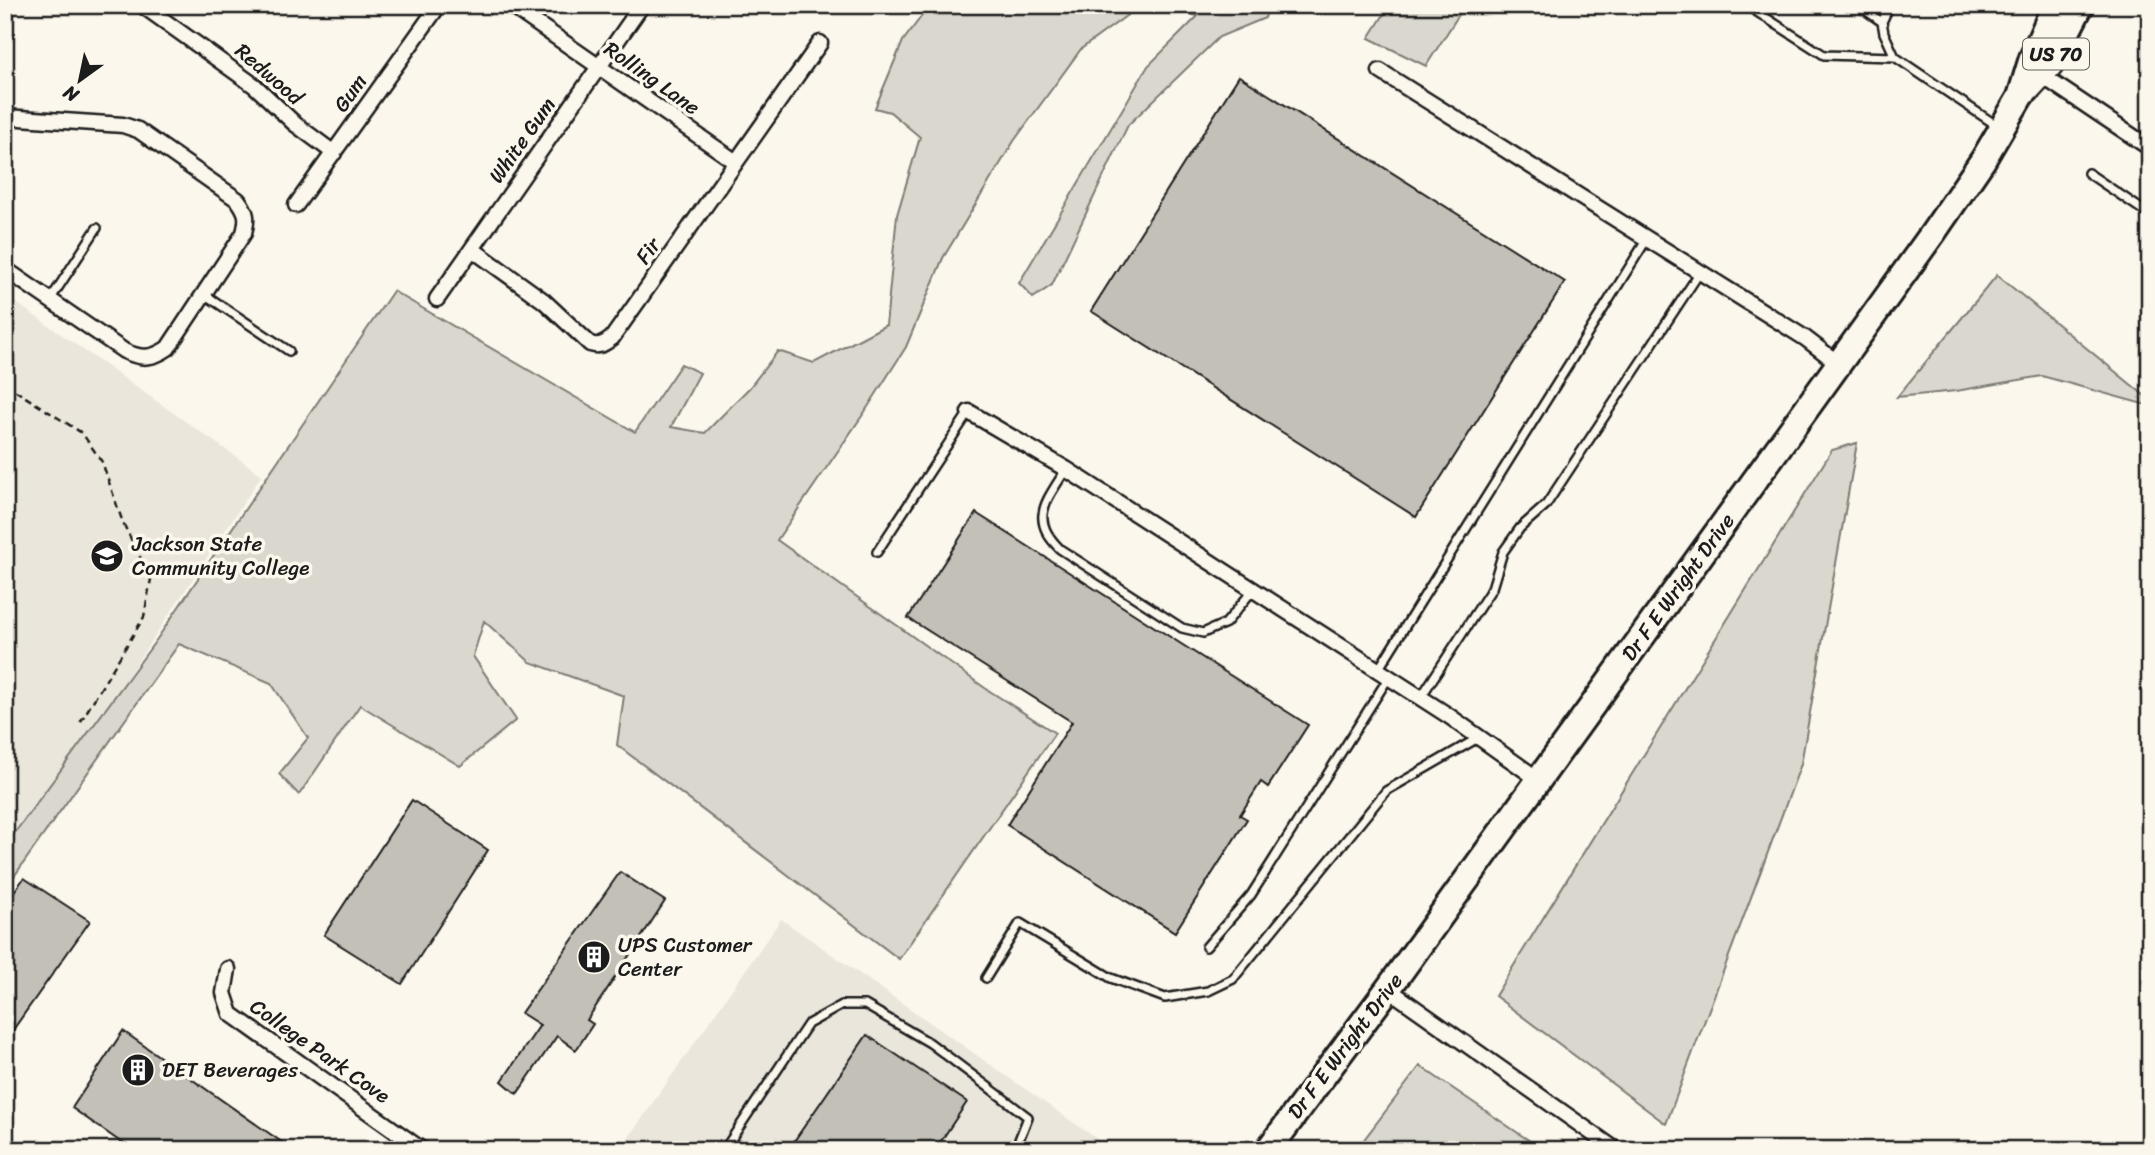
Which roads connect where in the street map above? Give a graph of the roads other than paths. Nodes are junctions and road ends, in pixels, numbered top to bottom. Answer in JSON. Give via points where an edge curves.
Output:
{"nodes":[{"id":1,"x":142,"y":5,"type":"edge"},
{"id":2,"x":439,"y":5,"type":"edge"},
{"id":3,"x":510,"y":5,"type":"edge"},
{"id":4,"x":642,"y":5,"type":"edge"},
{"id":5,"x":1746,"y":5,"type":"edge"},
{"id":6,"x":1858,"y":5,"type":"edge"},
{"id":7,"x":1889,"y":5,"type":"edge"},
{"id":8,"x":2055,"y":5,"type":"edge"},
{"id":9,"x":2081,"y":5,"type":"edge"},
{"id":10,"x":1882,"y":22,"type":"junction"},
{"id":11,"x":820,"y":43,"type":"dead end"},
{"id":12,"x":1895,"y":57,"type":"junction"},
{"id":13,"x":599,"y":67,"type":"junction"},
{"id":14,"x":1380,"y":71,"type":"dead end"},
{"id":15,"x":2041,"y":75,"type":"junction"},
{"id":16,"x":2020,"y":97,"type":"junction"},
{"id":17,"x":5,"y":117,"type":"edge"},
{"id":18,"x":2001,"y":129,"type":"junction"},
{"id":19,"x":2150,"y":148,"type":"edge"},
{"id":20,"x":334,"y":153,"type":"junction"},
{"id":21,"x":736,"y":162,"type":"junction"},
{"id":22,"x":2088,"y":173,"type":"dead end"},
{"id":23,"x":296,"y":205,"type":"dead end"},
{"id":24,"x":2150,"y":215,"type":"edge"},
{"id":25,"x":97,"y":229,"type":"dead end"},
{"id":26,"x":1647,"y":239,"type":"junction"},
{"id":27,"x":472,"y":249,"type":"junction"},
{"id":28,"x":5,"y":269,"type":"edge"},
{"id":29,"x":1700,"y":272,"type":"junction"},
{"id":30,"x":204,"y":294,"type":"junction"},
{"id":31,"x":437,"y":299,"type":"dead end"},
{"id":32,"x":50,"y":300,"type":"junction"},
{"id":33,"x":289,"y":351,"type":"dead end"},
{"id":34,"x":1839,"y":364,"type":"junction"},
{"id":35,"x":969,"y":412,"type":"joint"},
{"id":36,"x":1066,"y":469,"type":"junction"},
{"id":37,"x":877,"y":552,"type":"dead end"},
{"id":38,"x":1254,"y":590,"type":"junction"},
{"id":39,"x":1383,"y":674,"type":"junction"},
{"id":40,"x":1421,"y":698,"type":"junction"},
{"id":41,"x":1479,"y":737,"type":"junction"},
{"id":42,"x":1539,"y":780,"type":"junction"},
{"id":43,"x":1206,"y":947,"type":"dead end"},
{"id":44,"x":228,"y":969,"type":"dead end"},
{"id":45,"x":986,"y":978,"type":"dead end"},
{"id":46,"x":1388,"y":989,"type":"junction"},
{"id":47,"x":422,"y":1150,"type":"edge"},
{"id":48,"x":724,"y":1150,"type":"edge"},
{"id":49,"x":1015,"y":1150,"type":"edge"},
{"id":50,"x":1268,"y":1150,"type":"edge"},
{"id":51,"x":1616,"y":1150,"type":"edge"}],
"edges":[{"from":1,"to":20,"type":"street","name":"Redwood","via":[[255,86]]},
{"from":2,"to":20,"type":"street","name":"Gum"},
{"from":3,"to":13,"type":"street","name":"Rolling Lane"},
{"from":4,"to":13,"type":"street","name":"White Gum"},
{"from":5,"to":12,"type":"lane","via":[[1824,55]]},
{"from":6,"to":10,"type":"lane"},
{"from":7,"to":10,"type":"lane"},
{"from":8,"to":16,"type":"highway","name":"Dr F E Wright Drive"},
{"from":9,"to":15,"type":"highway","number":"US 70"},
{"from":10,"to":12,"type":"lane"},
{"from":11,"to":21,"type":"street","name":"Fir"},
{"from":12,"to":18,"type":"lane"},
{"from":13,"to":21,"type":"street","name":"Rolling Lane"},
{"from":13,"to":27,"type":"street","name":"White Gum"},
{"from":14,"to":26,"type":"street"},
{"from":15,"to":16,"type":"highway","number":"US 70"},
{"from":15,"to":19,"type":"street"},
{"from":16,"to":18,"type":"highway","name":"Dr F E Wright Drive"},
{"from":17,"to":30,"type":"street","via":[[124,125],[138,130],[238,200],[248,220],[244,233]]},
{"from":18,"to":34,"type":"highway","name":"Dr F E Wright Drive"},
{"from":20,"to":23,"type":"street","name":"Gum"},
{"from":21,"to":27,"type":"street","name":"Fir","via":[[604,344],[590,344],[544,301]]},
{"from":22,"to":24,"type":"lane"},
{"from":25,"to":32,"type":"lane"},
{"from":26,"to":29,"type":"street"},
{"from":26,"to":39,"type":"lane"},
{"from":27,"to":31,"type":"street","name":"White Gum"},
{"from":28,"to":32,"type":"street"},
{"from":29,"to":34,"type":"street"},
{"from":29,"to":40,"type":"lane","via":[[1546,505],[1520,528],[1503,552],[1492,588]]},
{"from":30,"to":32,"type":"street","via":[[168,348],[148,358],[124,351]]},
{"from":30,"to":33,"type":"lane"},
{"from":34,"to":42,"type":"highway","name":"Dr F E Wright Drive"},
{"from":35,"to":36,"type":"street"},
{"from":35,"to":37,"type":"lane"},
{"from":36,"to":38,"type":"street"},
{"from":36,"to":38,"type":"lane","via":[[1045,505],[1042,522],[1046,536],[1182,628],[1203,634],[1226,623]]},
{"from":38,"to":39,"type":"street"},
{"from":39,"to":40,"type":"street"},
{"from":39,"to":43,"type":"lane","via":[[1251,895]]},
{"from":40,"to":41,"type":"street"},
{"from":41,"to":42,"type":"street"},
{"from":41,"to":45,"type":"lane","via":[[1386,791],[1233,979],[1209,991],[1165,998],[1111,978],[1020,923]]},
{"from":42,"to":46,"type":"highway","name":"Dr F E Wright Drive"},
{"from":44,"to":47,"type":"street","name":"College Park Cove","via":[[224,993],[230,1014]]},
{"from":46,"to":50,"type":"highway","name":"Dr F E Wright Drive"},
{"from":46,"to":51,"type":"street"},
{"from":48,"to":49,"type":"lane","via":[[808,1024],[842,1005],[853,1004],[865,1004],[930,1043],[1028,1117]]}]}
